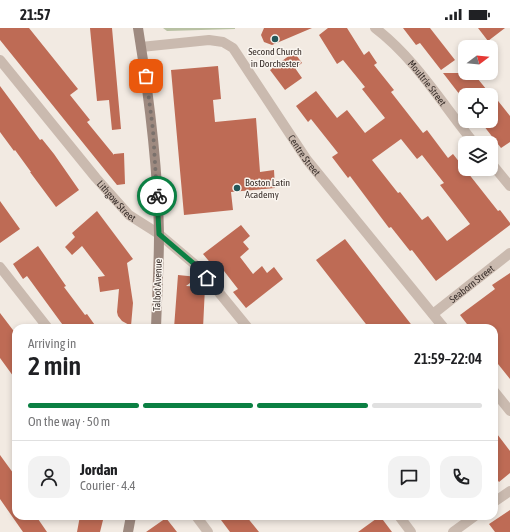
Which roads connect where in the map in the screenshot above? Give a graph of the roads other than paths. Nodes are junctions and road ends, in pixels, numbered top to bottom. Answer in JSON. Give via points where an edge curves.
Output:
{"nodes":[{"id":1,"x":138,"y":28,"type":"edge"},
{"id":2,"x":375,"y":28,"type":"edge"},
{"id":3,"x":141,"y":47,"type":"junction"},
{"id":4,"x":0,"y":60,"type":"edge"},
{"id":5,"x":468,"y":136,"type":"edge"},
{"id":6,"x":498,"y":171,"type":"edge"},
{"id":7,"x":510,"y":186,"type":"edge"},
{"id":8,"x":159,"y":234,"type":"junction"},
{"id":9,"x":510,"y":253,"type":"edge"},
{"id":10,"x":0,"y":267,"type":"edge"},
{"id":11,"x":432,"y":314,"type":"junction"},
{"id":12,"x":45,"y":324,"type":"edge"},
{"id":13,"x":156,"y":324,"type":"edge"},
{"id":14,"x":245,"y":324,"type":"edge"},
{"id":15,"x":441,"y":324,"type":"edge"},
{"id":16,"x":498,"y":396,"type":"edge"},
{"id":17,"x":510,"y":411,"type":"edge"},
{"id":18,"x":510,"y":491,"type":"edge"},
{"id":19,"x":498,"y":499,"type":"edge"},
{"id":20,"x":130,"y":520,"type":"edge"},
{"id":21,"x":199,"y":520,"type":"edge"},
{"id":22,"x":402,"y":520,"type":"edge"},
{"id":23,"x":470,"y":520,"type":"edge"},
{"id":24,"x":128,"y":532,"type":"edge"},
{"id":25,"x":208,"y":532,"type":"edge"},
{"id":26,"x":411,"y":532,"type":"edge"},
{"id":27,"x":453,"y":532,"type":"edge"}],
"edges":[{"from":1,"to":3,"type":"main road","name":"Talbot Avenue"},
{"from":2,"to":5,"type":"street","name":"Moultrie Street","via":[[404,55]]},
{"from":3,"to":8,"type":"main road","name":"Talbot Avenue","via":[[153,130]]},
{"from":3,"to":11,"type":"street","name":"Centre Street","via":[[209,40],[223,42],[233,48],[307,160]]},
{"from":4,"to":8,"type":"street","name":"Lithgow Street","via":[[129,215]]},
{"from":6,"to":7,"type":"street"},
{"from":8,"to":13,"type":"main road","name":"Talbot Avenue"},
{"from":8,"to":14,"type":"street","name":"Lithgow Street","via":[[199,268]]},
{"from":9,"to":11,"type":"street","name":"Seaborn Street"},
{"from":10,"to":12,"type":"street"},
{"from":11,"to":15,"type":"street","name":"Centre Street"},
{"from":16,"to":17,"type":"street"},
{"from":18,"to":19,"type":"street"},
{"from":20,"to":24,"type":"main road"},
{"from":21,"to":25,"type":"street"},
{"from":22,"to":26,"type":"street"},
{"from":23,"to":27,"type":"street"}]}
